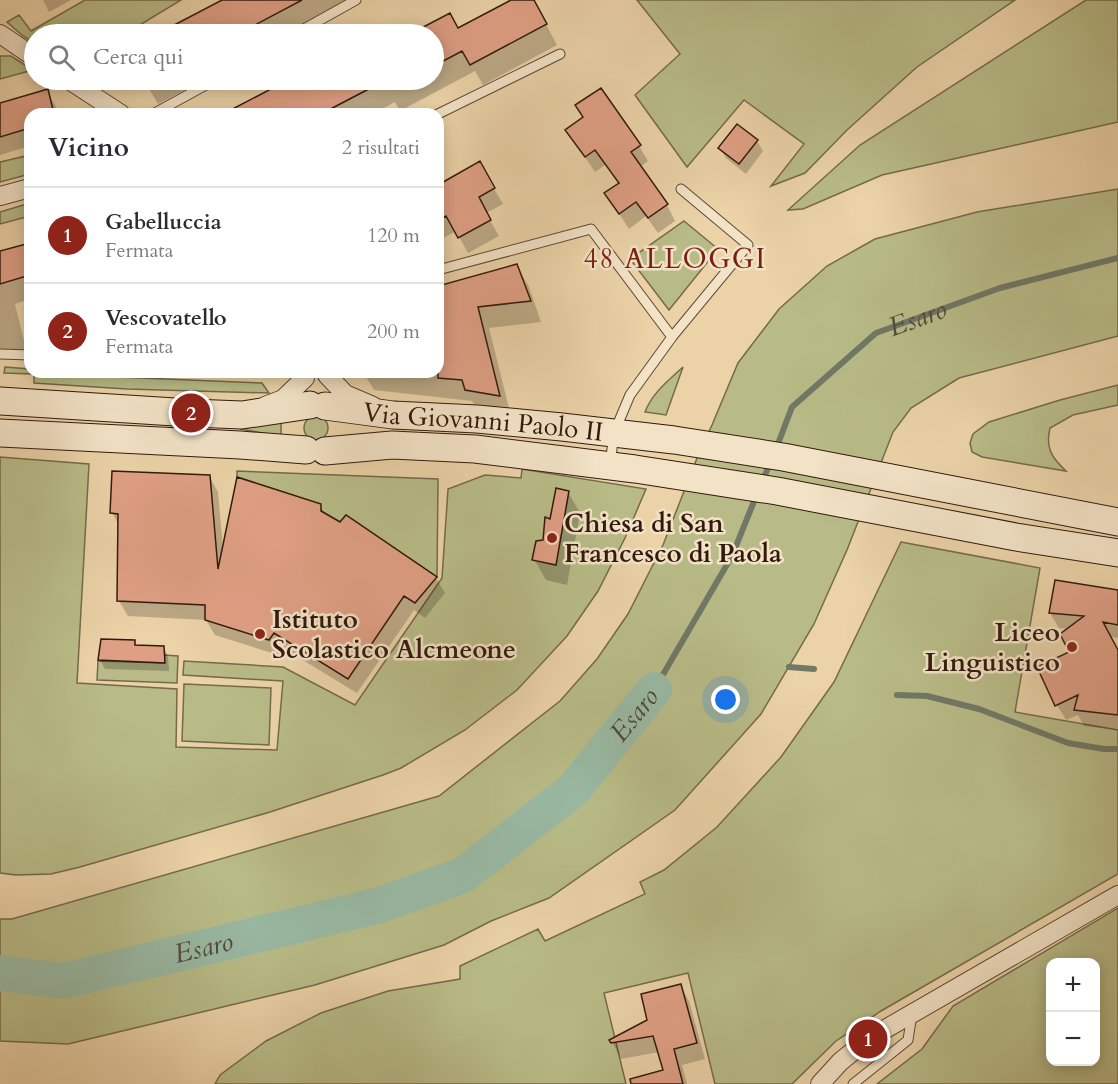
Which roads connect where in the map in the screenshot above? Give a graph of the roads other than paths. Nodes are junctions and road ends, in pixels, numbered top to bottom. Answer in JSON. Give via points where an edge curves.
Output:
{"nodes":[{"id":1,"x":356,"y":0,"type":"edge"},
{"id":2,"x":313,"y":24,"type":"edge"},
{"id":3,"x":0,"y":34,"type":"edge"},
{"id":4,"x":24,"y":50,"type":"edge"},
{"id":5,"x":560,"y":54,"type":"dead end"},
{"id":6,"x":84,"y":90,"type":"edge"},
{"id":7,"x":197,"y":90,"type":"edge"},
{"id":8,"x":112,"y":108,"type":"edge"},
{"id":9,"x":164,"y":108,"type":"edge"},
{"id":10,"x":444,"y":111,"type":"edge"},
{"id":11,"x":681,"y":189,"type":"dead end"},
{"id":12,"x":24,"y":190,"type":"edge"},
{"id":13,"x":0,"y":196,"type":"edge"},
{"id":14,"x":444,"y":268,"type":"edge"},
{"id":15,"x":672,"y":337,"type":"junction"},
{"id":16,"x":0,"y":354,"type":"edge"},
{"id":17,"x":24,"y":355,"type":"edge"},
{"id":18,"x":300,"y":378,"type":"edge"},
{"id":19,"x":308,"y":378,"type":"edge"},
{"id":20,"x":323,"y":378,"type":"edge"},
{"id":21,"x":331,"y":378,"type":"edge"},
{"id":22,"x":0,"y":401,"type":"edge"},
{"id":23,"x":318,"y":406,"type":"junction"},
{"id":24,"x":242,"y":415,"type":"junction"},
{"id":25,"x":393,"y":415,"type":"junction"},
{"id":26,"x":0,"y":433,"type":"edge"},
{"id":27,"x":627,"y":435,"type":"junction"},
{"id":28,"x":315,"y":451,"type":"junction"},
{"id":29,"x":623,"y":468,"type":"junction"},
{"id":30,"x":1118,"y":522,"type":"edge"},
{"id":31,"x":1118,"y":553,"type":"edge"},
{"id":32,"x":1118,"y":895,"type":"edge"},
{"id":33,"x":912,"y":1014,"type":"junction"},
{"id":34,"x":820,"y":1084,"type":"edge"},
{"id":35,"x":853,"y":1084,"type":"edge"}],
"edges":[{"from":1,"to":2,"type":"lane"},
{"from":3,"to":4,"type":"street"},
{"from":5,"to":10,"type":"lane"},
{"from":6,"to":8,"type":"street"},
{"from":7,"to":9,"type":"lane"},
{"from":11,"to":15,"type":"lane","via":[[748,245]]},
{"from":12,"to":13,"type":"street"},
{"from":14,"to":15,"type":"lane","via":[[591,229]]},
{"from":15,"to":27,"type":"lane","via":[[630,395]]},
{"from":16,"to":17,"type":"lane"},
{"from":18,"to":24,"type":"street","via":[[283,399]]},
{"from":19,"to":20,"type":"street"},
{"from":21,"to":25,"type":"street","via":[[345,394]]},
{"from":22,"to":24,"type":"street","name":"Via Giovanni Paolo II"},
{"from":23,"to":24,"type":"street","name":"Via Giovanni Paolo II"},
{"from":23,"to":25,"type":"street","name":"Via Giovanni Paolo II"},
{"from":23,"to":28,"type":"street","via":[[303,409],[294,422],[300,445]]},
{"from":23,"to":28,"type":"street","via":[[332,409],[341,429],[337,443]]},
{"from":25,"to":27,"type":"street","name":"Via Giovanni Paolo II","via":[[477,419]]},
{"from":26,"to":28,"type":"street","name":"Via Giovanni Paolo II"},
{"from":27,"to":29,"type":"lane"},
{"from":27,"to":30,"type":"street","name":"Via Giovanni Paolo II","via":[[783,457]]},
{"from":28,"to":29,"type":"street","name":"Via Giovanni Paolo II","via":[[392,445],[475,449]]},
{"from":29,"to":31,"type":"street","name":"Via Giovanni Paolo II","via":[[777,491]]},
{"from":32,"to":33,"type":"street"},
{"from":33,"to":34,"type":"street","via":[[868,1039]]},
{"from":33,"to":35,"type":"lane","via":[[908,1040]]}]}
